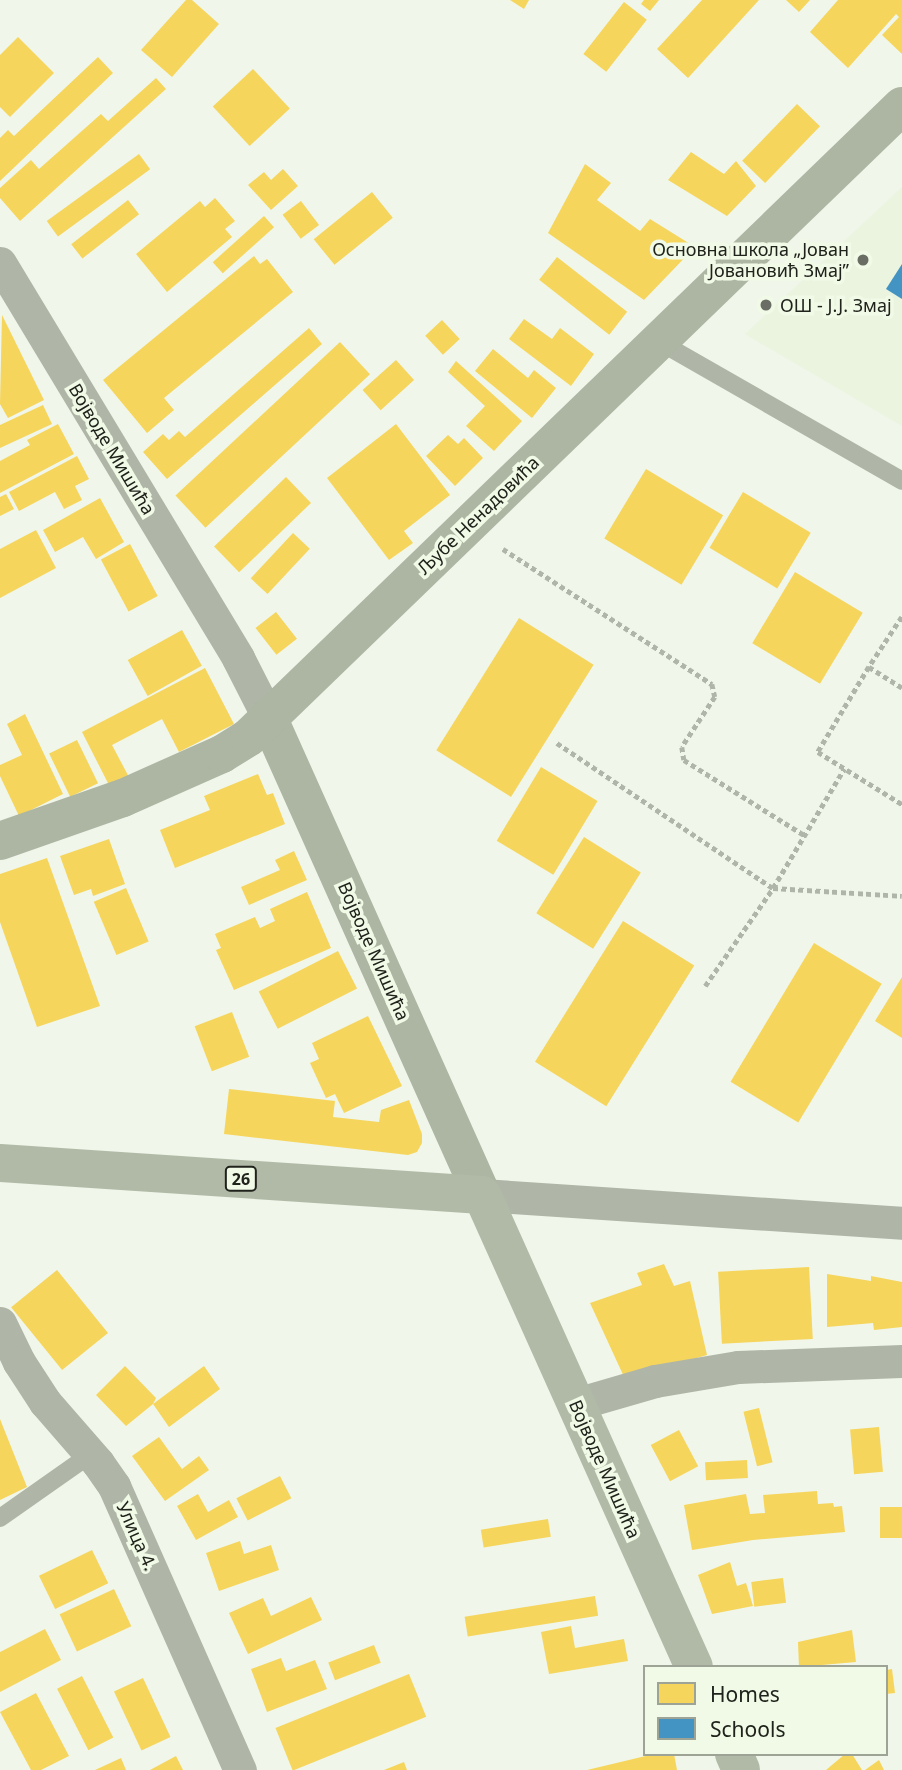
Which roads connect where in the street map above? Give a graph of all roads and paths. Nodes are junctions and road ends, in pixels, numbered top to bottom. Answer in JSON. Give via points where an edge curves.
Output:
{"nodes":[{"id":1,"x":902,"y":106,"type":"edge"},
{"id":2,"x":0,"y":263,"type":"edge"},
{"id":3,"x":658,"y":341,"type":"junction"},
{"id":4,"x":902,"y":481,"type":"edge"},
{"id":5,"x":503,"y":549,"type":"dead end"},
{"id":6,"x":902,"y":617,"type":"edge"},
{"id":7,"x":869,"y":667,"type":"junction"},
{"id":8,"x":902,"y":688,"type":"edge"},
{"id":9,"x":268,"y":717,"type":"junction"},
{"id":10,"x":557,"y":743,"type":"dead end"},
{"id":11,"x":844,"y":769,"type":"junction"},
{"id":12,"x":902,"y":804,"type":"edge"},
{"id":13,"x":804,"y":835,"type":"junction"},
{"id":14,"x":0,"y":841,"type":"edge"},
{"id":15,"x":773,"y":888,"type":"junction"},
{"id":16,"x":902,"y":896,"type":"edge"},
{"id":17,"x":705,"y":986,"type":"dead end"},
{"id":18,"x":0,"y":1163,"type":"edge"},
{"id":19,"x":482,"y":1195,"type":"junction"},
{"id":20,"x":902,"y":1223,"type":"edge"},
{"id":21,"x":0,"y":1323,"type":"edge"},
{"id":22,"x":902,"y":1361,"type":"edge"},
{"id":23,"x":576,"y":1404,"type":"junction"},
{"id":24,"x":91,"y":1454,"type":"junction"},
{"id":25,"x":0,"y":1518,"type":"edge"},
{"id":26,"x":693,"y":1665,"type":"edge"},
{"id":27,"x":240,"y":1770,"type":"edge"}],
"edges":[{"from":1,"to":3,"type":"street","name":"Љубе Ненадовића"},
{"from":2,"to":9,"type":"street","name":"Војводе Мишића","via":[[238,657]]},
{"from":3,"to":4,"type":"lane"},
{"from":3,"to":9,"type":"street","name":"Љубе Ненадовића"},
{"from":5,"to":13,"type":"path","via":[[712,684],[715,697],[682,747],[684,760]]},
{"from":6,"to":7,"type":"path"},
{"from":7,"to":8,"type":"path"},
{"from":7,"to":11,"type":"path","via":[[817,752]]},
{"from":9,"to":14,"type":"street","name":"Љубе Ненадовића","via":[[241,743],[194,768]]},
{"from":9,"to":19,"type":"street","name":"Војводе Мишића"},
{"from":10,"to":15,"type":"path"},
{"from":11,"to":12,"type":"path"},
{"from":11,"to":13,"type":"path"},
{"from":13,"to":15,"type":"path"},
{"from":15,"to":16,"type":"path"},
{"from":15,"to":17,"type":"path"},
{"from":18,"to":19,"type":"main road","number":"26"},
{"from":19,"to":20,"type":"street"},
{"from":19,"to":23,"type":"main road","name":"Војводе Мишића"},
{"from":21,"to":24,"type":"street","name":"Улица 4.","via":[[45,1402]]},
{"from":22,"to":23,"type":"street","via":[[738,1367],[655,1381]]},
{"from":23,"to":26,"type":"main road","name":"Војводе Мишића"},
{"from":24,"to":25,"type":"lane"},
{"from":24,"to":27,"type":"street","name":"Улица 4.","via":[[125,1508]]}]}
